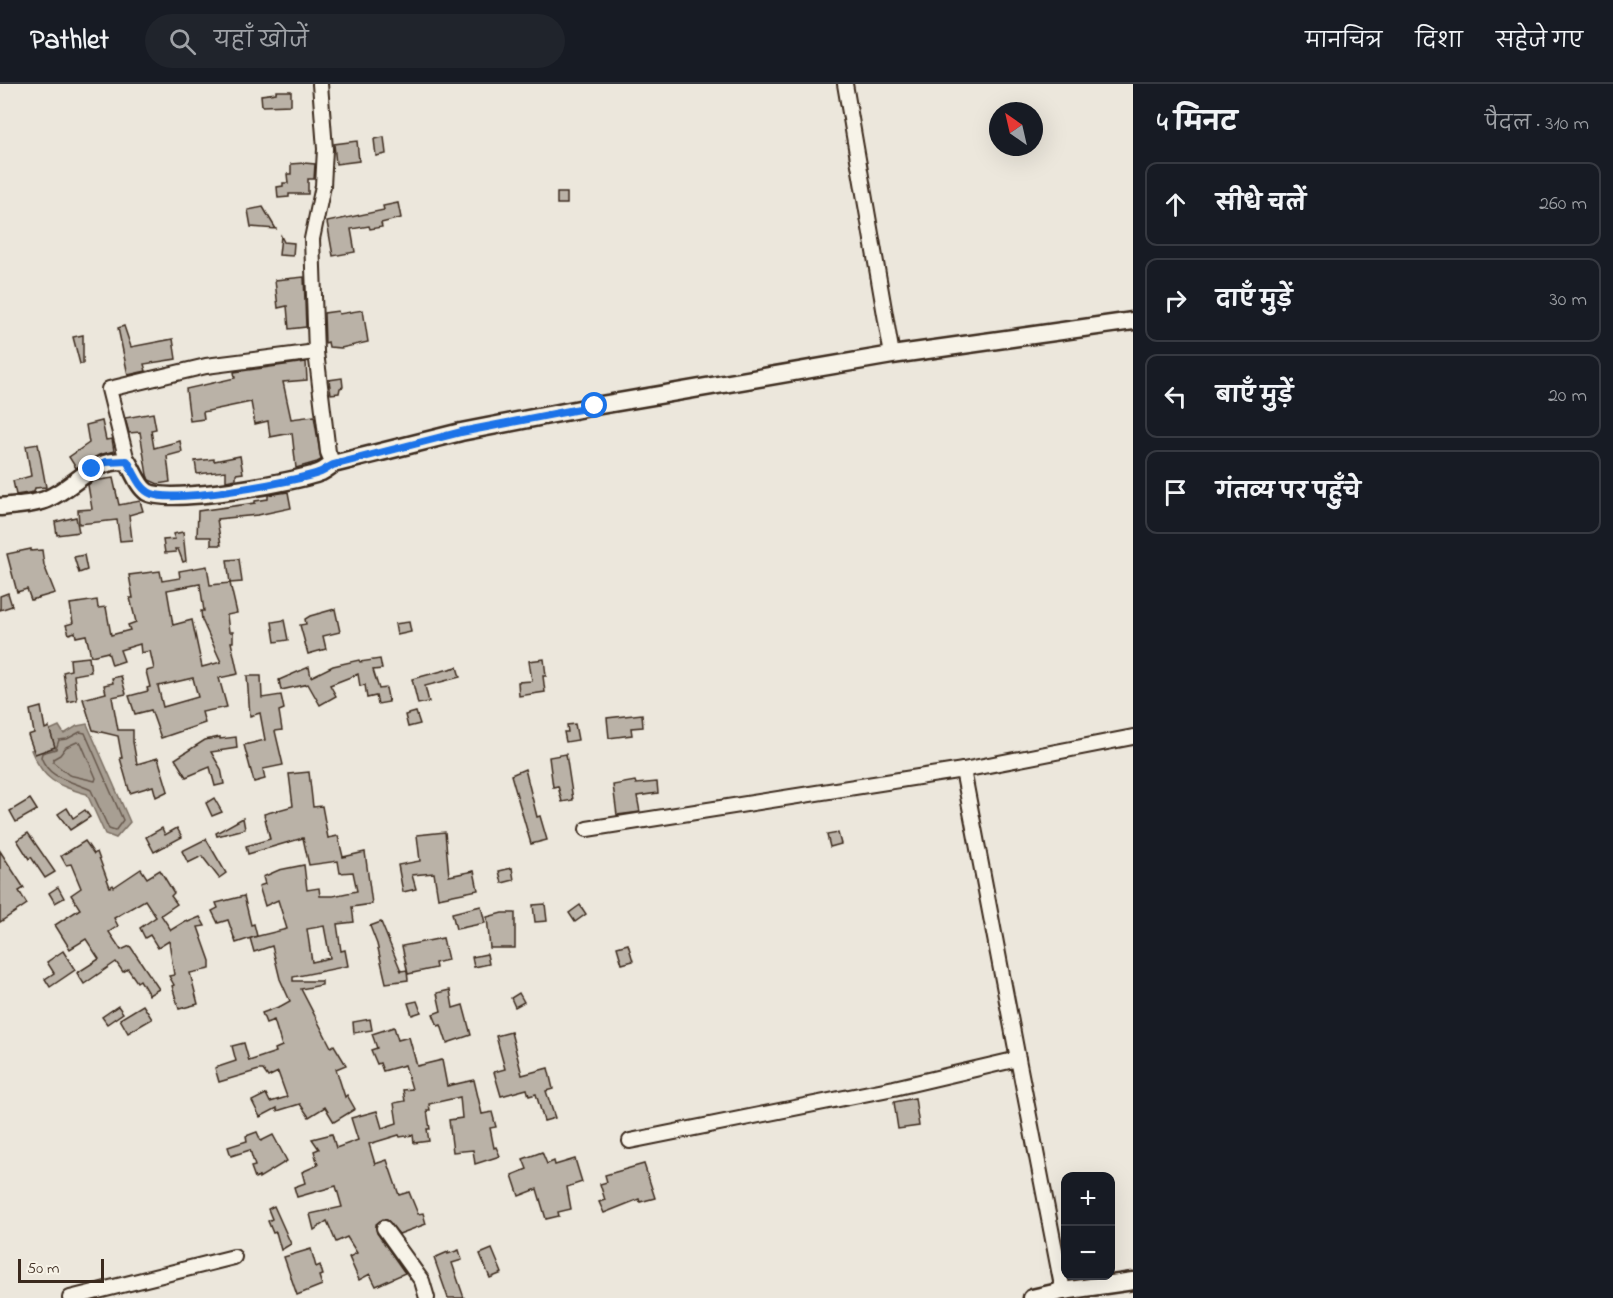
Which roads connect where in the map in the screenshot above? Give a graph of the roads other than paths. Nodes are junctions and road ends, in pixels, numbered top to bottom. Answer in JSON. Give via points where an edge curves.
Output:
{"nodes":[{"id":1,"x":320,"y":84,"type":"edge"},
{"id":2,"x":845,"y":84,"type":"edge"},
{"id":3,"x":1133,"y":321,"type":"edge"},
{"id":4,"x":316,"y":352,"type":"junction"},
{"id":5,"x":892,"y":355,"type":"junction"},
{"id":6,"x":127,"y":461,"type":"junction"},
{"id":7,"x":333,"y":465,"type":"junction"},
{"id":8,"x":0,"y":507,"type":"edge"},
{"id":9,"x":1133,"y":737,"type":"edge"},
{"id":10,"x":963,"y":770,"type":"junction"},
{"id":11,"x":587,"y":828,"type":"dead end"},
{"id":12,"x":1018,"y":1059,"type":"junction"},
{"id":13,"x":630,"y":1141,"type":"dead end"},
{"id":14,"x":384,"y":1228,"type":"dead end"},
{"id":15,"x":234,"y":1257,"type":"dead end"},
{"id":16,"x":1133,"y":1281,"type":"edge"},
{"id":17,"x":1063,"y":1291,"type":"junction"},
{"id":18,"x":70,"y":1298,"type":"edge"},
{"id":19,"x":427,"y":1298,"type":"edge"},
{"id":20,"x":1036,"y":1298,"type":"edge"}],
"edges":[{"from":1,"to":4,"type":"street","via":[[325,149],[323,186],[312,239]]},
{"from":2,"to":5,"type":"street"},
{"from":3,"to":5,"type":"street"},
{"from":4,"to":6,"type":"street","via":[[206,366],[109,389]]},
{"from":4,"to":7,"type":"street","via":[[328,452]]},
{"from":5,"to":7,"type":"street","via":[[595,406]]},
{"from":6,"to":7,"type":"street","via":[[145,490],[159,496],[241,490],[321,472]]},
{"from":6,"to":8,"type":"street","via":[[101,464],[47,499]]},
{"from":9,"to":10,"type":"street"},
{"from":10,"to":11,"type":"street"},
{"from":10,"to":12,"type":"street"},
{"from":12,"to":13,"type":"street"},
{"from":12,"to":17,"type":"street"},
{"from":14,"to":19,"type":"street","via":[[422,1281]]},
{"from":15,"to":18,"type":"street"},
{"from":16,"to":17,"type":"street"},
{"from":17,"to":20,"type":"street"}]}
